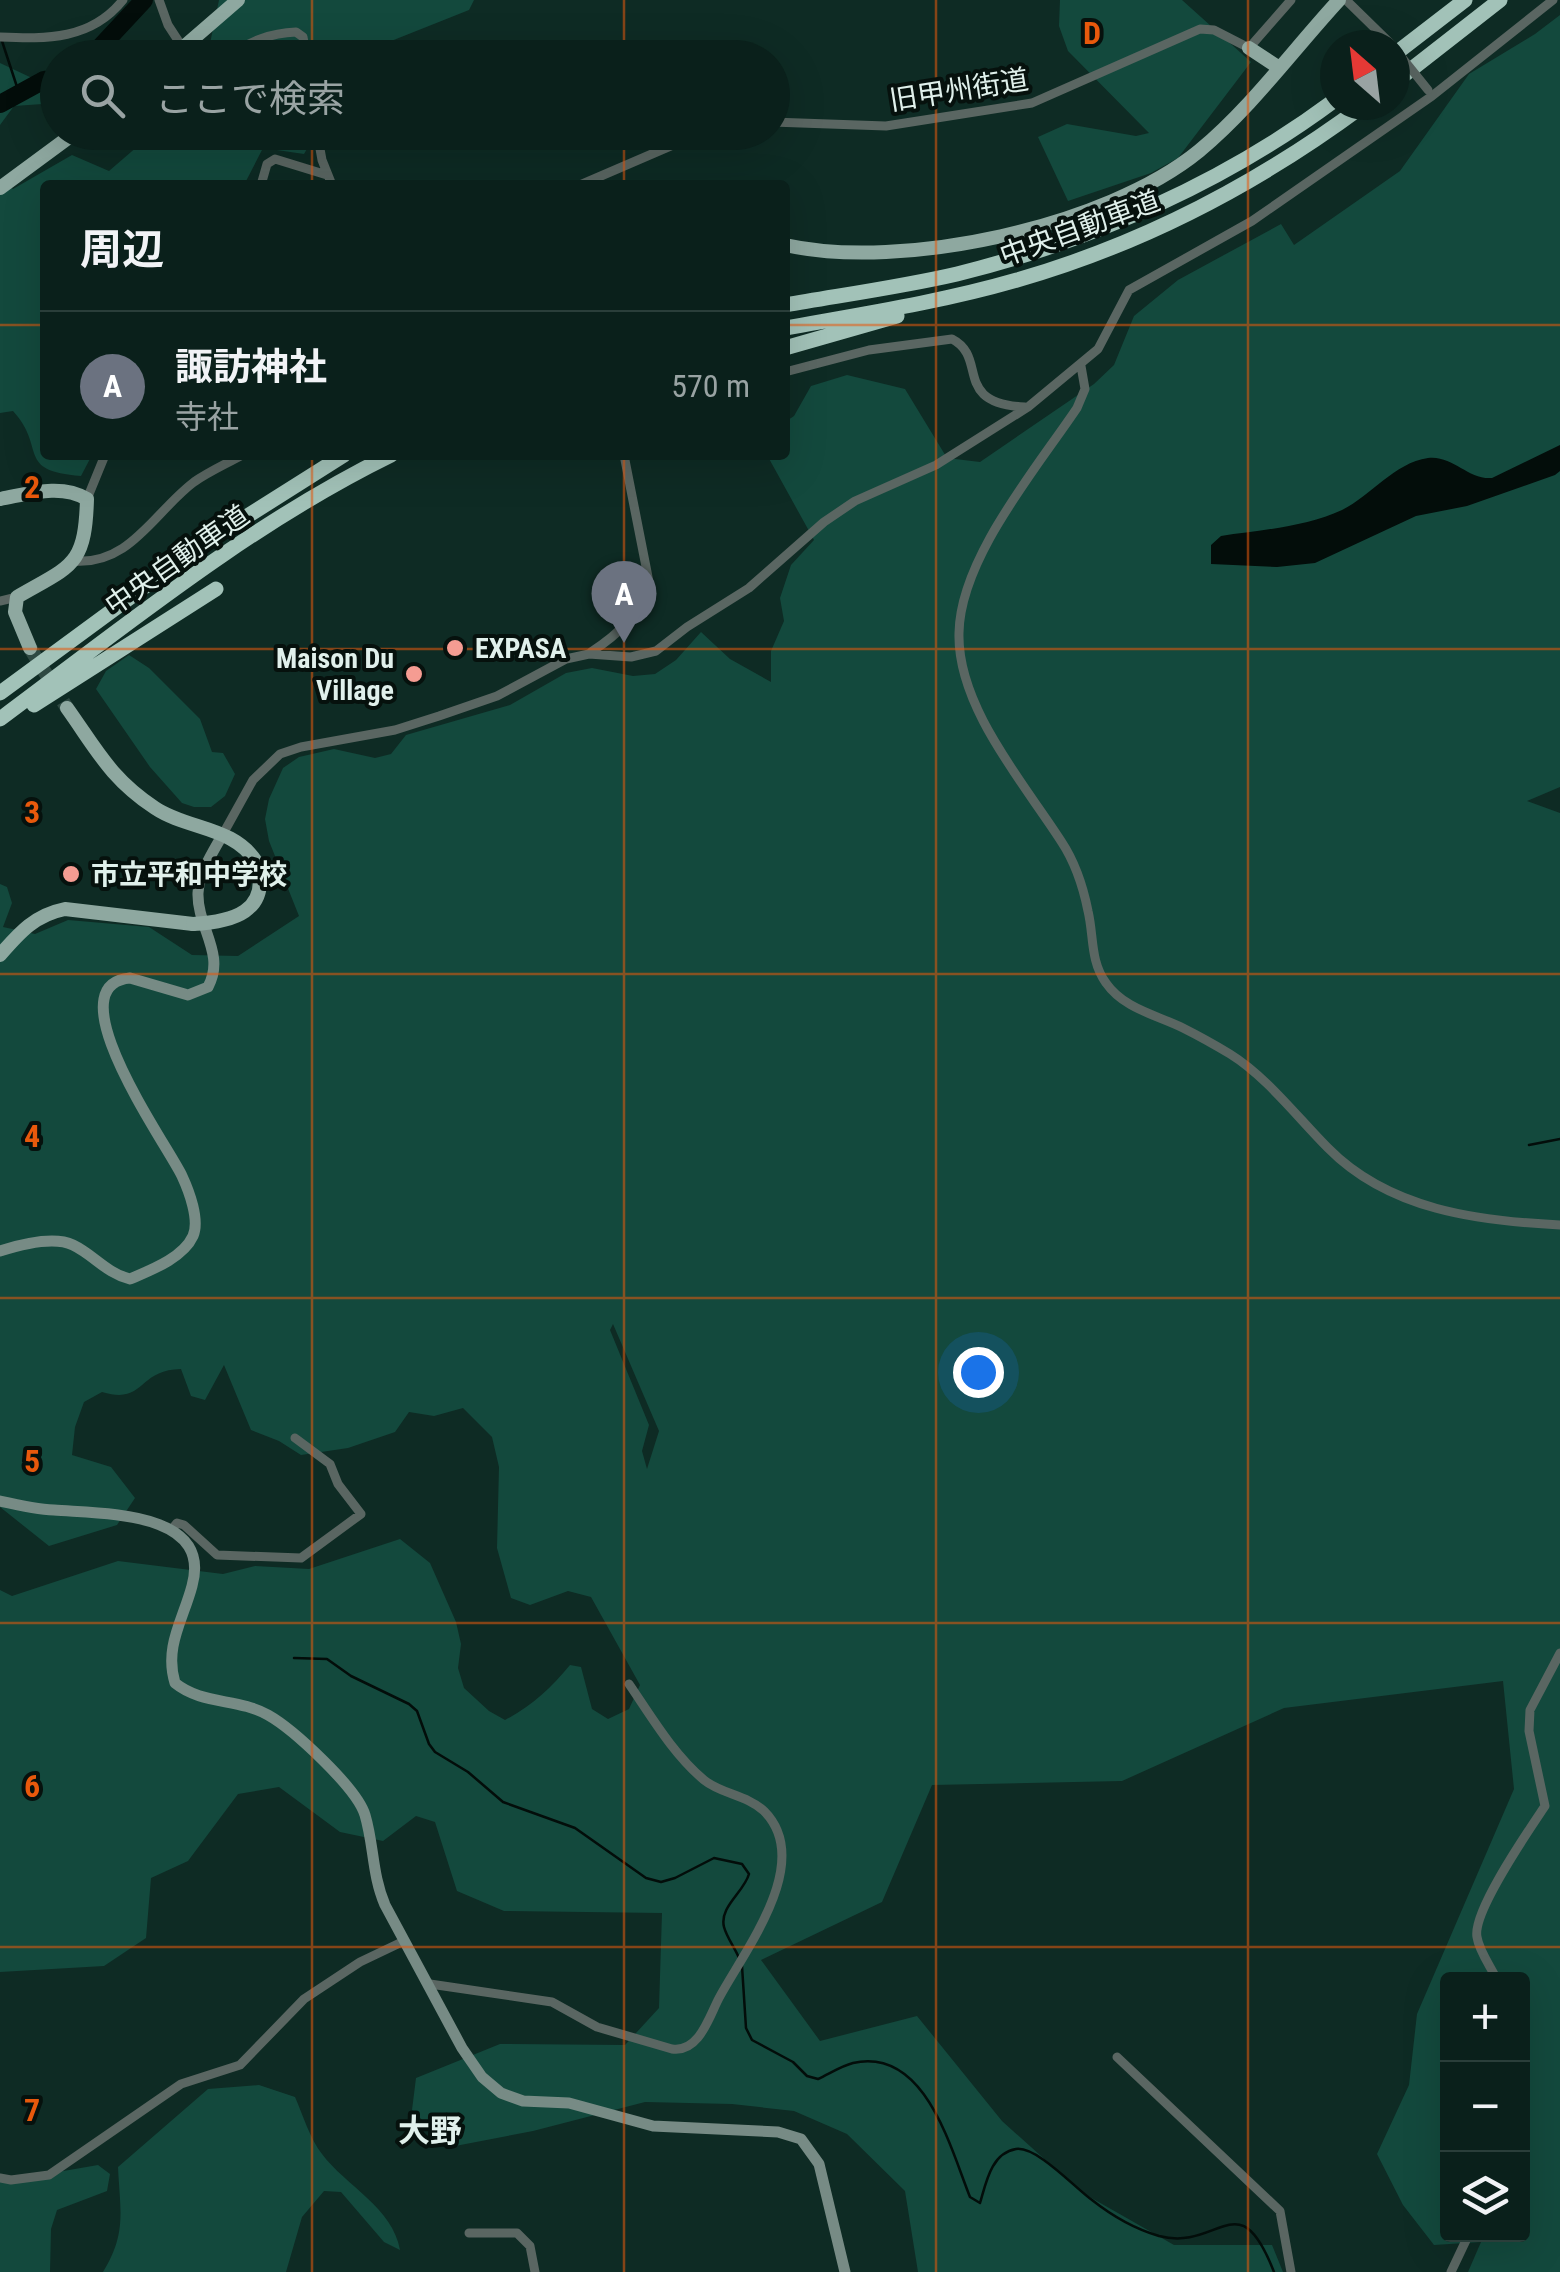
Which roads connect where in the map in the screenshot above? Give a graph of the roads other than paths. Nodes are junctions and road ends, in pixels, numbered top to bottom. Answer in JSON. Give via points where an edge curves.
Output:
{"nodes":[{"id":1,"x":123,"y":0,"type":"edge"},
{"id":2,"x":159,"y":0,"type":"edge"},
{"id":3,"x":238,"y":0,"type":"edge"},
{"id":4,"x":1291,"y":0,"type":"edge"},
{"id":5,"x":1342,"y":0,"type":"edge"},
{"id":6,"x":1464,"y":0,"type":"edge"},
{"id":7,"x":1500,"y":0,"type":"edge"},
{"id":8,"x":1553,"y":0,"type":"edge"},
{"id":9,"x":1380,"y":30,"type":"edge"},
{"id":10,"x":0,"y":37,"type":"edge"},
{"id":11,"x":1410,"y":38,"type":"edge"},
{"id":12,"x":173,"y":40,"type":"edge"},
{"id":13,"x":191,"y":40,"type":"edge"},
{"id":14,"x":262,"y":40,"type":"edge"},
{"id":15,"x":304,"y":40,"type":"edge"},
{"id":16,"x":1249,"y":48,"type":"junction"},
{"id":17,"x":1278,"y":67,"type":"junction"},
{"id":18,"x":1410,"y":69,"type":"edge"},
{"id":19,"x":1410,"y":70,"type":"edge"},
{"id":20,"x":1430,"y":93,"type":"junction"},
{"id":21,"x":1320,"y":110,"type":"edge"},
{"id":22,"x":1342,"y":120,"type":"edge"},
{"id":23,"x":790,"y":123,"type":"edge"},
{"id":24,"x":52,"y":150,"type":"edge"},
{"id":25,"x":322,"y":150,"type":"edge"},
{"id":26,"x":661,"y":150,"type":"edge"},
{"id":27,"x":262,"y":180,"type":"edge"},
{"id":28,"x":329,"y":180,"type":"edge"},
{"id":29,"x":592,"y":180,"type":"edge"},
{"id":30,"x":1,"y":188,"type":"edge"},
{"id":31,"x":790,"y":246,"type":"edge"},
{"id":32,"x":1016,"y":280,"type":"junction"},
{"id":33,"x":790,"y":305,"type":"edge"},
{"id":34,"x":790,"y":327,"type":"edge"},
{"id":35,"x":790,"y":347,"type":"edge"},
{"id":36,"x":1081,"y":366,"type":"junction"},
{"id":37,"x":790,"y":371,"type":"edge"},
{"id":38,"x":1028,"y":407,"type":"junction"},
{"id":39,"x":103,"y":460,"type":"edge"},
{"id":40,"x":233,"y":460,"type":"edge"},
{"id":41,"x":336,"y":460,"type":"edge"},
{"id":42,"x":381,"y":460,"type":"edge"},
{"id":43,"x":625,"y":460,"type":"edge"},
{"id":44,"x":2,"y":499,"type":"edge"},
{"id":45,"x":87,"y":499,"type":"junction"},
{"id":46,"x":73,"y":561,"type":"junction"},
{"id":47,"x":216,"y":589,"type":"dead end"},
{"id":48,"x":17,"y":597,"type":"junction"},
{"id":49,"x":0,"y":601,"type":"edge"},
{"id":50,"x":30,"y":648,"type":"tunnel mouth"},
{"id":51,"x":589,"y":654,"type":"junction"},
{"id":52,"x":0,"y":693,"type":"edge"},
{"id":53,"x":67,"y":708,"type":"tunnel mouth"},
{"id":54,"x":0,"y":719,"type":"edge"},
{"id":55,"x":0,"y":728,"type":"edge"},
{"id":56,"x":223,"y":834,"type":"junction"},
{"id":57,"x":0,"y":955,"type":"edge"},
{"id":58,"x":1560,"y":1225,"type":"edge"},
{"id":59,"x":0,"y":1251,"type":"edge"},
{"id":60,"x":295,"y":1438,"type":"dead end"},
{"id":61,"x":0,"y":1502,"type":"edge"},
{"id":62,"x":172,"y":1529,"type":"junction"},
{"id":63,"x":1560,"y":1653,"type":"edge"},
{"id":64,"x":629,"y":1684,"type":"dead end"},
{"id":65,"x":404,"y":1941,"type":"junction"},
{"id":66,"x":1493,"y":1972,"type":"edge"},
{"id":67,"x":430,"y":1984,"type":"junction"},
{"id":68,"x":1117,"y":2058,"type":"dead end"},
{"id":69,"x":0,"y":2178,"type":"edge"},
{"id":70,"x":469,"y":2233,"type":"dead end"},
{"id":71,"x":1464,"y":2242,"type":"edge"},
{"id":72,"x":535,"y":2272,"type":"edge"},
{"id":73,"x":845,"y":2272,"type":"edge"},
{"id":74,"x":1291,"y":2272,"type":"edge"},
{"id":75,"x":1451,"y":2272,"type":"edge"}],
"edges":[{"from":1,"to":10,"type":"street","via":[[104,20],[68,35]]},
{"from":2,"to":12,"type":"street"},
{"from":3,"to":13,"type":"main road"},
{"from":4,"to":16,"type":"street"},
{"from":5,"to":9,"type":"street"},
{"from":5,"to":17,"type":"main road"},
{"from":6,"to":11,"type":"highway"},
{"from":7,"to":19,"type":"highway"},
{"from":8,"to":20,"type":"street"},
{"from":14,"to":15,"type":"street","via":[[296,32]]},
{"from":16,"to":17,"type":"main road"},
{"from":16,"to":23,"type":"street","name":"旧甲州街道","via":[[1200,29],[1032,103],[886,126]]},
{"from":17,"to":31,"type":"main road","via":[[1184,162],[1131,192],[1047,224],[924,250]]},
{"from":18,"to":20,"type":"street","bridge":true},
{"from":20,"to":36,"type":"street","via":[[1252,221],[1128,290],[1098,349]]},
{"from":21,"to":33,"type":"highway","name":"中央自動車道","via":[[1216,176],[1068,242],[968,271]]},
{"from":22,"to":32,"type":"highway","name":"中央自動車道","via":[[1174,221]]},
{"from":24,"to":30,"type":"main road"},
{"from":25,"to":28,"type":"street"},
{"from":26,"to":29,"type":"street"},
{"from":27,"to":28,"type":"street","via":[[274,159]]},
{"from":32,"to":34,"type":"highway","name":"中央自動車道"},
{"from":32,"to":35,"type":"highway"},
{"from":36,"to":38,"type":"street"},
{"from":36,"to":58,"type":"street","via":[[1085,388],[1078,408],[979,558],[962,602],[959,633],[977,710],[1078,871],[1102,978],[1118,998],[1234,1057],[1371,1181],[1455,1214]]},
{"from":37,"to":38,"type":"street","via":[[869,350],[952,339],[965,349],[985,397]]},
{"from":38,"to":51,"type":"street","via":[[936,465],[855,501],[749,588],[656,651]]},
{"from":39,"to":45,"type":"street"},
{"from":40,"to":46,"type":"street","via":[[193,483],[128,546],[94,563]]},
{"from":41,"to":52,"type":"highway","name":"中央自動車道","via":[[200,546]]},
{"from":42,"to":54,"type":"highway","name":"中央自動車道","via":[[202,570]]},
{"from":43,"to":51,"type":"street","via":[[650,587],[634,615]]},
{"from":44,"to":45,"type":"main road","via":[[47,490]]},
{"from":45,"to":46,"type":"main road","via":[[82,551]]},
{"from":46,"to":48,"type":"main road"},
{"from":47,"to":55,"type":"highway"},
{"from":48,"to":49,"type":"street"},
{"from":48,"to":50,"type":"main road","via":[[15,612]]},
{"from":51,"to":56,"type":"street","via":[[566,658],[497,696],[428,720],[280,754],[253,780]]},
{"from":53,"to":56,"type":"main road","via":[[101,762],[136,795],[166,816]]},
{"from":56,"to":57,"type":"main road","bridge":true,"via":[[257,864],[259,891],[232,919],[194,924],[65,909],[32,921]]},
{"from":56,"to":59,"type":"main road","via":[[198,893],[215,962],[208,987],[188,994],[121,979],[105,993],[102,1012],[111,1047],[182,1175],[193,1236],[182,1251],[130,1279],[58,1241]]},
{"from":60,"to":62,"type":"street","via":[[330,1464],[361,1514],[301,1558],[217,1555],[184,1525]]},
{"from":61,"to":62,"type":"main road","via":[[148,1520]]},
{"from":62,"to":65,"type":"main road","via":[[195,1564],[171,1645],[175,1682],[198,1697],[271,1716],[348,1787],[366,1818],[376,1884]]},
{"from":63,"to":66,"type":"street","via":[[1530,1710],[1545,1806],[1476,1924]]},
{"from":64,"to":67,"type":"street","via":[[689,1765],[708,1783],[758,1806],[778,1836],[780,1872],[768,1916],[696,2041],[672,2049],[598,2027],[552,2002]]},
{"from":65,"to":67,"type":"main road"},
{"from":65,"to":69,"type":"street","via":[[304,1999],[240,2065],[181,2084],[49,2174]]},
{"from":67,"to":73,"type":"main road","via":[[462,2048],[501,2093],[653,2126],[801,2139],[819,2164]]},
{"from":68,"to":74,"type":"street","via":[[1280,2211]]},
{"from":70,"to":72,"type":"street","via":[[517,2233],[530,2246]]},
{"from":71,"to":75,"type":"street"}]}
